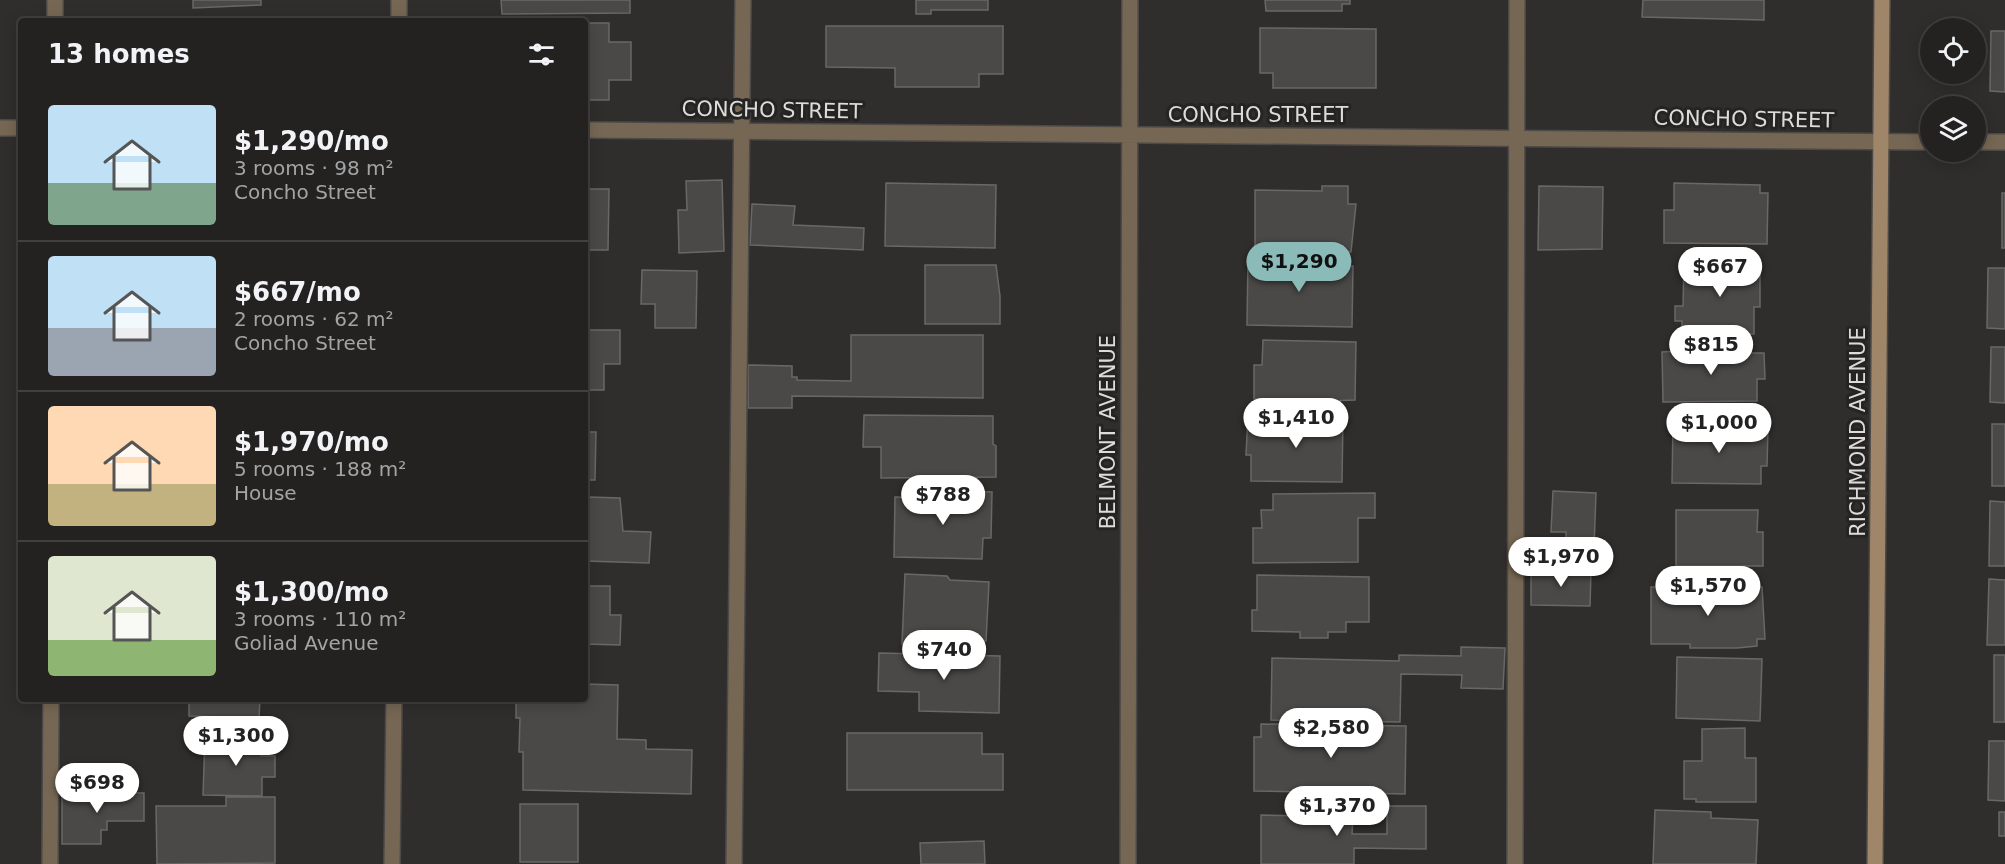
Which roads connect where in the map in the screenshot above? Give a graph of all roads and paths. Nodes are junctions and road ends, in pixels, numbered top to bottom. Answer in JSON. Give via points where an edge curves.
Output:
{"nodes":[{"id":1,"x":55,"y":0,"type":"edge"},
{"id":2,"x":399,"y":0,"type":"edge"},
{"id":3,"x":743,"y":0,"type":"edge"},
{"id":4,"x":1130,"y":0,"type":"edge"},
{"id":5,"x":1517,"y":0,"type":"edge"},
{"id":6,"x":1882,"y":0,"type":"edge"},
{"id":7,"x":55,"y":18,"type":"edge"},
{"id":8,"x":399,"y":18,"type":"edge"},
{"id":9,"x":0,"y":128,"type":"edge"},
{"id":10,"x":18,"y":128,"type":"edge"},
{"id":11,"x":588,"y":130,"type":"edge"},
{"id":12,"x":742,"y":131,"type":"junction"},
{"id":13,"x":1130,"y":135,"type":"junction"},
{"id":14,"x":1517,"y":138,"type":"junction"},
{"id":15,"x":1881,"y":142,"type":"junction"},
{"id":16,"x":1920,"y":142,"type":"edge"},
{"id":17,"x":1986,"y":142,"type":"edge"},
{"id":18,"x":2005,"y":142,"type":"edge"},
{"id":19,"x":51,"y":702,"type":"edge"},
{"id":20,"x":394,"y":702,"type":"edge"},
{"id":21,"x":50,"y":864,"type":"edge"},
{"id":22,"x":392,"y":864,"type":"edge"},
{"id":23,"x":734,"y":864,"type":"edge"},
{"id":24,"x":1128,"y":864,"type":"edge"},
{"id":25,"x":1515,"y":864,"type":"edge"},
{"id":26,"x":1875,"y":864,"type":"edge"}],
"edges":[{"from":1,"to":7,"type":"street"},
{"from":2,"to":8,"type":"street"},
{"from":3,"to":12,"type":"street"},
{"from":4,"to":13,"type":"street","name":"BELMONT AVENUE"},
{"from":5,"to":14,"type":"street"},
{"from":6,"to":15,"type":"street","name":"RICHMOND AVENUE"},
{"from":9,"to":10,"type":"street"},
{"from":11,"to":12,"type":"street","name":"CONCHO STREET"},
{"from":12,"to":13,"type":"street","name":"CONCHO STREET"},
{"from":12,"to":23,"type":"street"},
{"from":13,"to":14,"type":"street","name":"CONCHO STREET"},
{"from":13,"to":24,"type":"street","name":"BELMONT AVENUE"},
{"from":14,"to":15,"type":"street","name":"CONCHO STREET"},
{"from":14,"to":25,"type":"street"},
{"from":15,"to":16,"type":"street","name":"CONCHO STREET"},
{"from":15,"to":26,"type":"street","name":"RICHMOND AVENUE"},
{"from":17,"to":18,"type":"street"},
{"from":19,"to":21,"type":"street"},
{"from":20,"to":22,"type":"street"}]}
